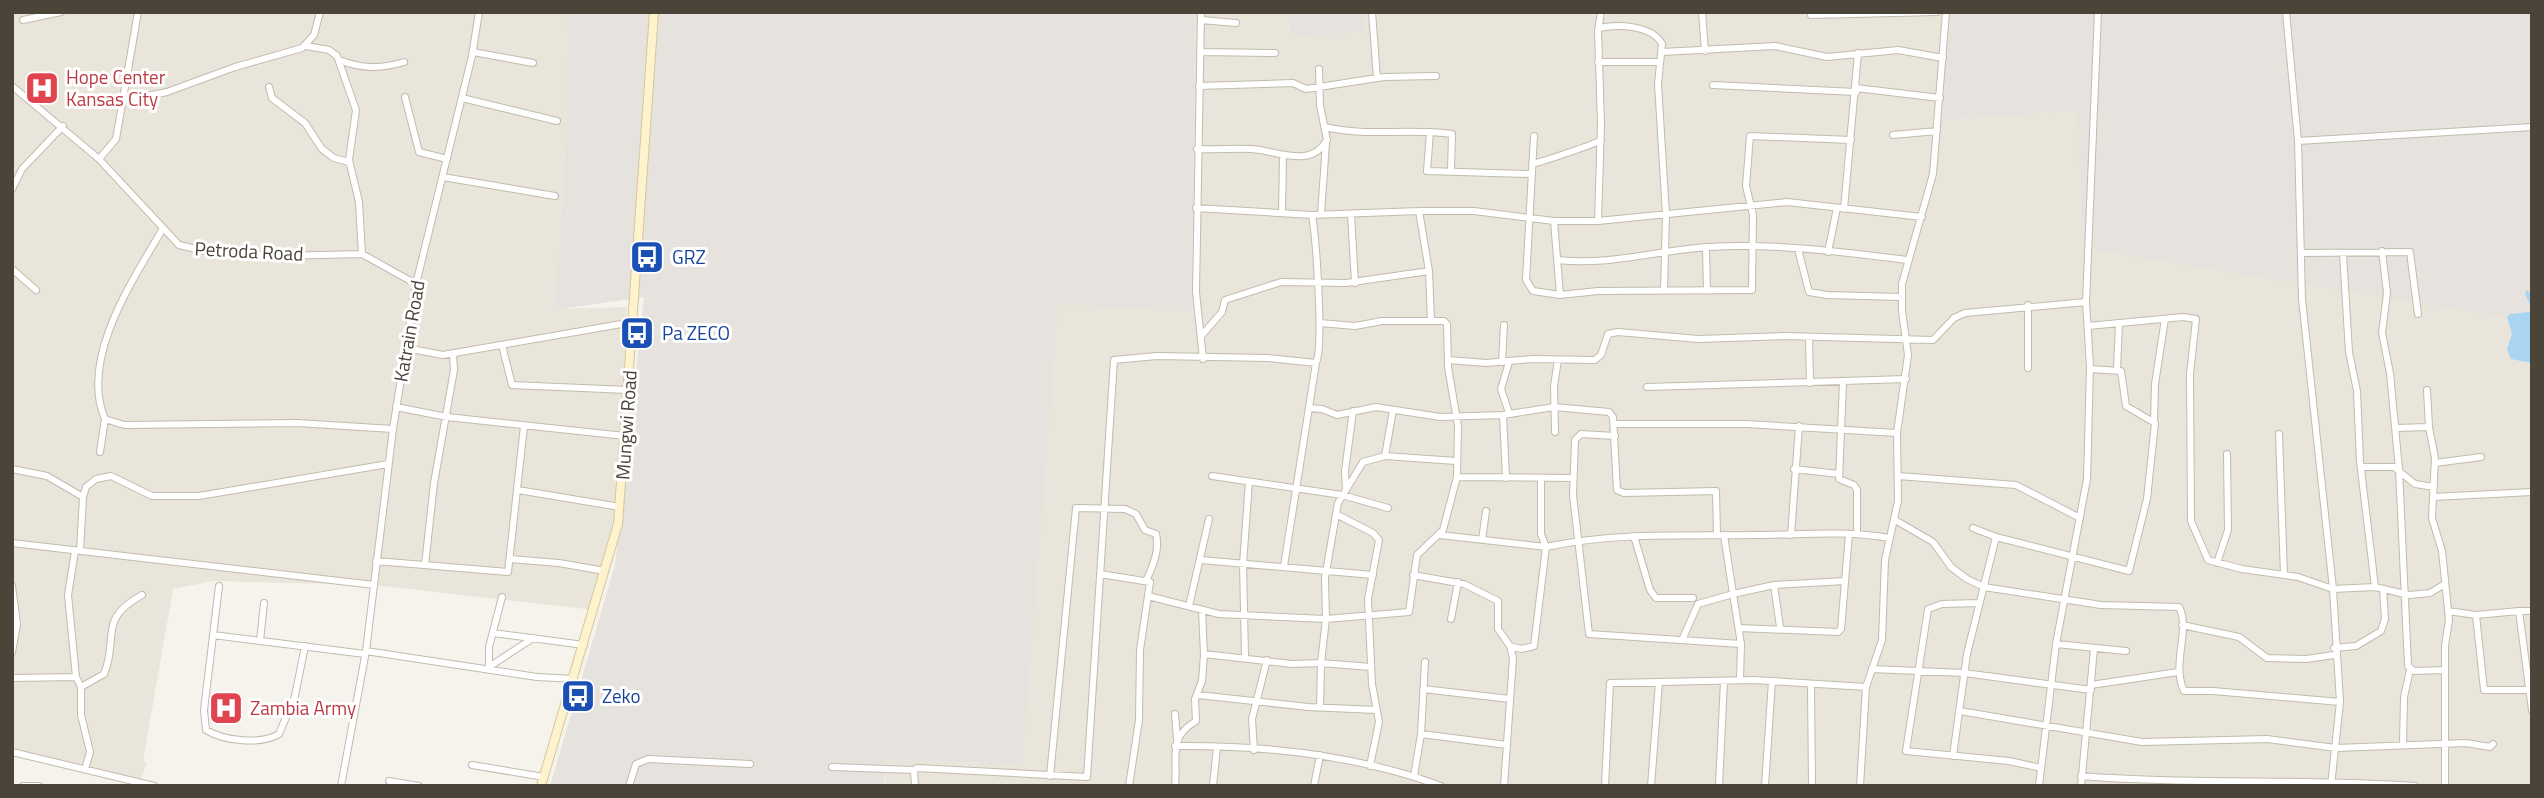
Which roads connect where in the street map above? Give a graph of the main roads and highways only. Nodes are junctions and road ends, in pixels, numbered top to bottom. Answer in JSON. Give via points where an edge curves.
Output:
{"nodes":[{"id":1,"x":657,"y":12,"type":"edge"},
{"id":2,"x":543,"y":783,"type":"edge"}],
"edges":[{"from":1,"to":2,"type":"main road","name":"Mungwi Road","via":[[620,507]]},
{"from":1,"to":2,"type":"main road","name":"Mungwi Road","via":[[621,524]]}]}
